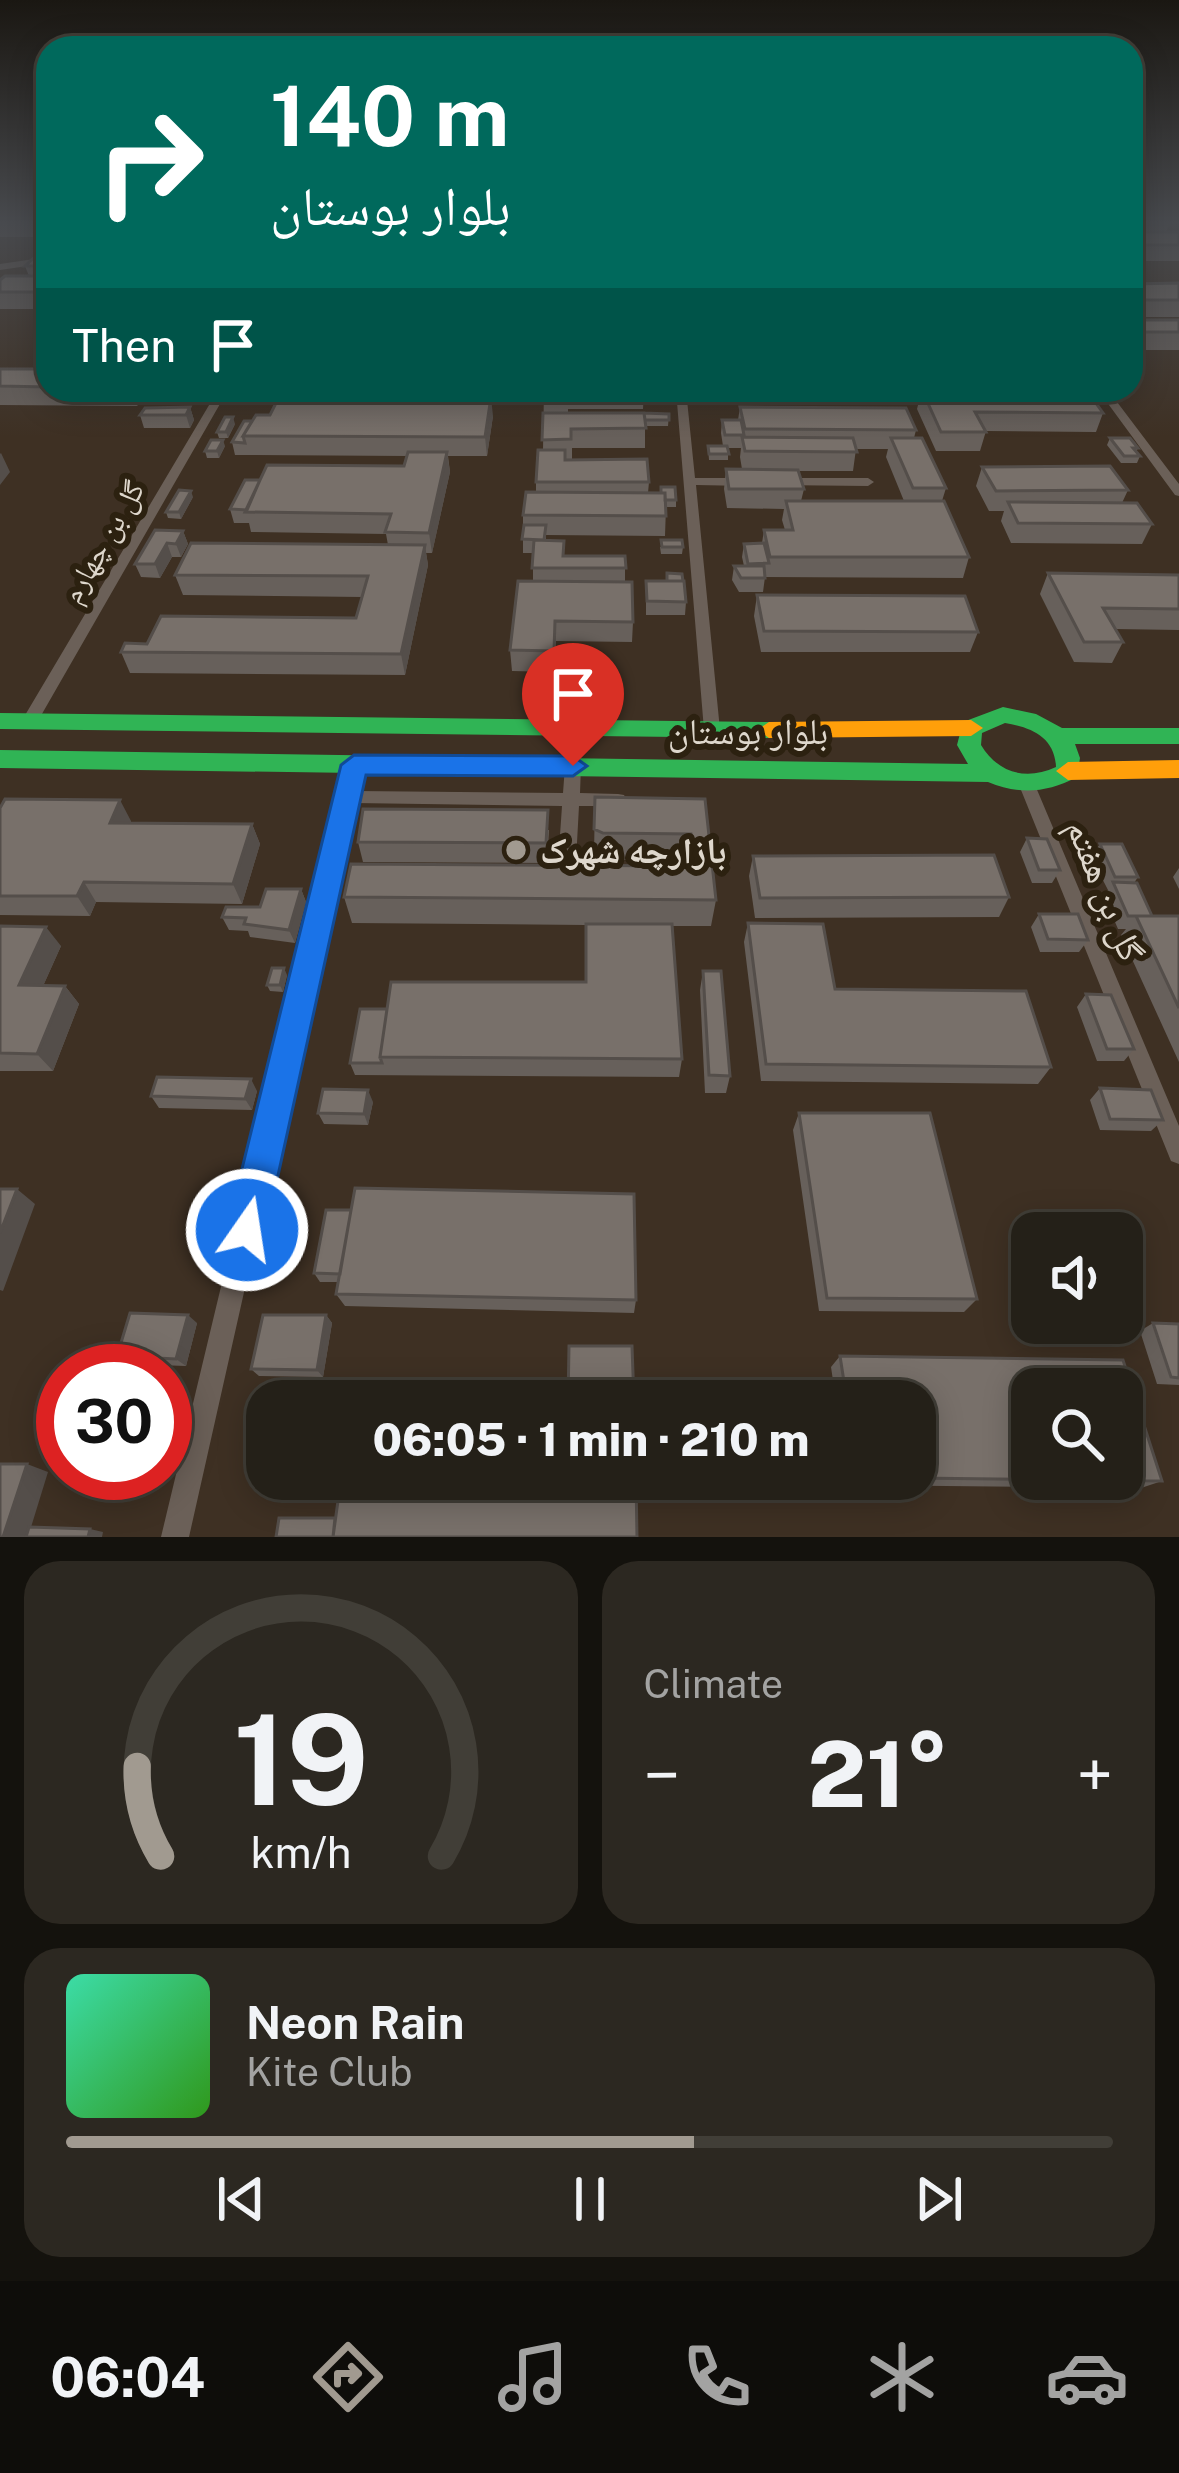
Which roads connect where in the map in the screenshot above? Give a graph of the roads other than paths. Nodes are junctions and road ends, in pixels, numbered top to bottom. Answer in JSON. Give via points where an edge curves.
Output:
{"nodes":[{"id":1,"x":216,"y":402,"type":"edge"},
{"id":2,"x":682,"y":402,"type":"edge"},
{"id":3,"x":1112,"y":402,"type":"edge"},
{"id":4,"x":689,"y":481,"type":"junction"},
{"id":5,"x":868,"y":482,"type":"dead end"},
{"id":6,"x":1179,"y":492,"type":"edge"},
{"id":7,"x":0,"y":721,"type":"edge"},
{"id":8,"x":28,"y":722,"type":"junction"},
{"id":9,"x":971,"y":728,"type":"junction"},
{"id":10,"x":712,"y":730,"type":"junction"},
{"id":11,"x":1058,"y":736,"type":"junction"},
{"id":12,"x":1179,"y":736,"type":"edge"},
{"id":13,"x":0,"y":759,"type":"edge"},
{"id":14,"x":354,"y":765,"type":"junction"},
{"id":15,"x":573,"y":766,"type":"junction"},
{"id":16,"x":1179,"y":769,"type":"edge"},
{"id":17,"x":1068,"y":771,"type":"junction"},
{"id":18,"x":991,"y":773,"type":"junction"},
{"id":19,"x":1027,"y":785,"type":"junction"},
{"id":20,"x":347,"y":797,"type":"junction"},
{"id":21,"x":571,"y":799,"type":"junction"},
{"id":22,"x":629,"y":800,"type":"edge"},
{"id":23,"x":543,"y":879,"type":"edge"},
{"id":24,"x":1179,"y":1154,"type":"edge"},
{"id":25,"x":176,"y":1537,"type":"edge"}],
"edges":[{"from":1,"to":8,"type":"street","name":"گل بن چهارم"},
{"from":2,"to":4,"type":"street"},
{"from":3,"to":6,"type":"street"},
{"from":4,"to":5,"type":"street"},
{"from":4,"to":10,"type":"street"},
{"from":7,"to":8,"type":"street","name":"بلوار بوستان"},
{"from":8,"to":10,"type":"street","name":"بلوار بوستان"},
{"from":9,"to":10,"type":"street","name":"بلوار بوستان"},
{"from":9,"to":11,"type":"street","via":[[1003,715],[1033,720]]},
{"from":9,"to":18,"type":"street","via":[[970,750]]},
{"from":11,"to":12,"type":"street"},
{"from":11,"to":17,"type":"street","via":[[1070,754]]},
{"from":13,"to":14,"type":"street","name":"بلوار بوستان"},
{"from":14,"to":15,"type":"street","name":"بلوار بوستان"},
{"from":14,"to":20,"type":"street"},
{"from":15,"to":18,"type":"street","name":"بلوار بوستان"},
{"from":15,"to":21,"type":"street"},
{"from":16,"to":17,"type":"street"},
{"from":17,"to":19,"type":"street"},
{"from":18,"to":19,"type":"street"},
{"from":19,"to":24,"type":"street","name":"گل بن هفتم"},
{"from":20,"to":21,"type":"street"},
{"from":20,"to":25,"type":"street","via":[[340,876]]},
{"from":21,"to":22,"type":"street"},
{"from":21,"to":23,"type":"street","via":[[576,879]]}]}
